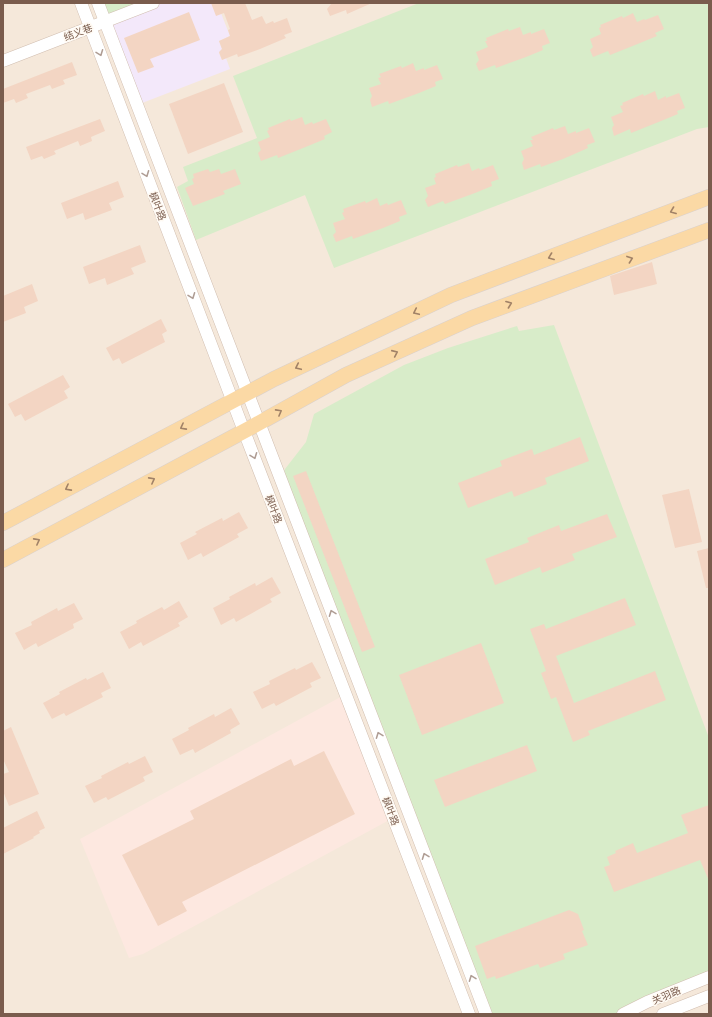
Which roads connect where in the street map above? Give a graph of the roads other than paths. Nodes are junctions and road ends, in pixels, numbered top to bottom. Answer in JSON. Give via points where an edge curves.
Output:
{"nodes":[{"id":1,"x":81,"y":3,"type":"edge"},
{"id":2,"x":98,"y":3,"type":"edge"},
{"id":3,"x":153,"y":3,"type":"edge"},
{"id":4,"x":105,"y":21,"type":"junction"},
{"id":5,"x":90,"y":27,"type":"junction"},
{"id":6,"x":3,"y":61,"type":"edge"},
{"id":7,"x":709,"y":197,"type":"edge"},
{"id":8,"x":709,"y":230,"type":"edge"},
{"id":9,"x":248,"y":393,"type":"junction"},
{"id":10,"x":232,"y":401,"type":"junction"},
{"id":11,"x":259,"y":423,"type":"junction"},
{"id":12,"x":244,"y":431,"type":"junction"},
{"id":13,"x":3,"y":523,"type":"edge"},
{"id":14,"x":3,"y":560,"type":"edge"},
{"id":15,"x":709,"y":977,"type":"edge"},
{"id":16,"x":709,"y":996,"type":"edge"},
{"id":17,"x":469,"y":1014,"type":"edge"},
{"id":18,"x":486,"y":1014,"type":"edge"},
{"id":19,"x":623,"y":1014,"type":"edge"},
{"id":20,"x":663,"y":1014,"type":"edge"}],
"edges":[{"from":1,"to":5,"type":"street","name":"枫叶路"},
{"from":2,"to":4,"type":"street","name":"枫叶路"},
{"from":3,"to":4,"type":"street","name":"结义巷"},
{"from":4,"to":5,"type":"street","name":"结义巷"},
{"from":4,"to":9,"type":"street","name":"枫叶路"},
{"from":5,"to":6,"type":"street","name":"结义巷"},
{"from":5,"to":10,"type":"street","name":"枫叶路","one_way":true},
{"from":7,"to":9,"type":"main road","one_way":true,"via":[[452,295]]},
{"from":11,"to":8,"type":"main road","one_way":true,"via":[[346,375],[472,318]]},
{"from":9,"to":10,"type":"main road"},
{"from":9,"to":11,"type":"street","name":"枫叶路"},
{"from":10,"to":12,"type":"street","name":"枫叶路"},
{"from":10,"to":13,"type":"main road","one_way":true},
{"from":11,"to":12,"type":"main road"},
{"from":18,"to":11,"type":"street","name":"枫叶路","one_way":true},
{"from":14,"to":12,"type":"main road","one_way":true},
{"from":12,"to":17,"type":"street","name":"枫叶路","one_way":true},
{"from":15,"to":19,"type":"street","name":"关羽路"},
{"from":16,"to":20,"type":"street","name":"关羽路"}]}
